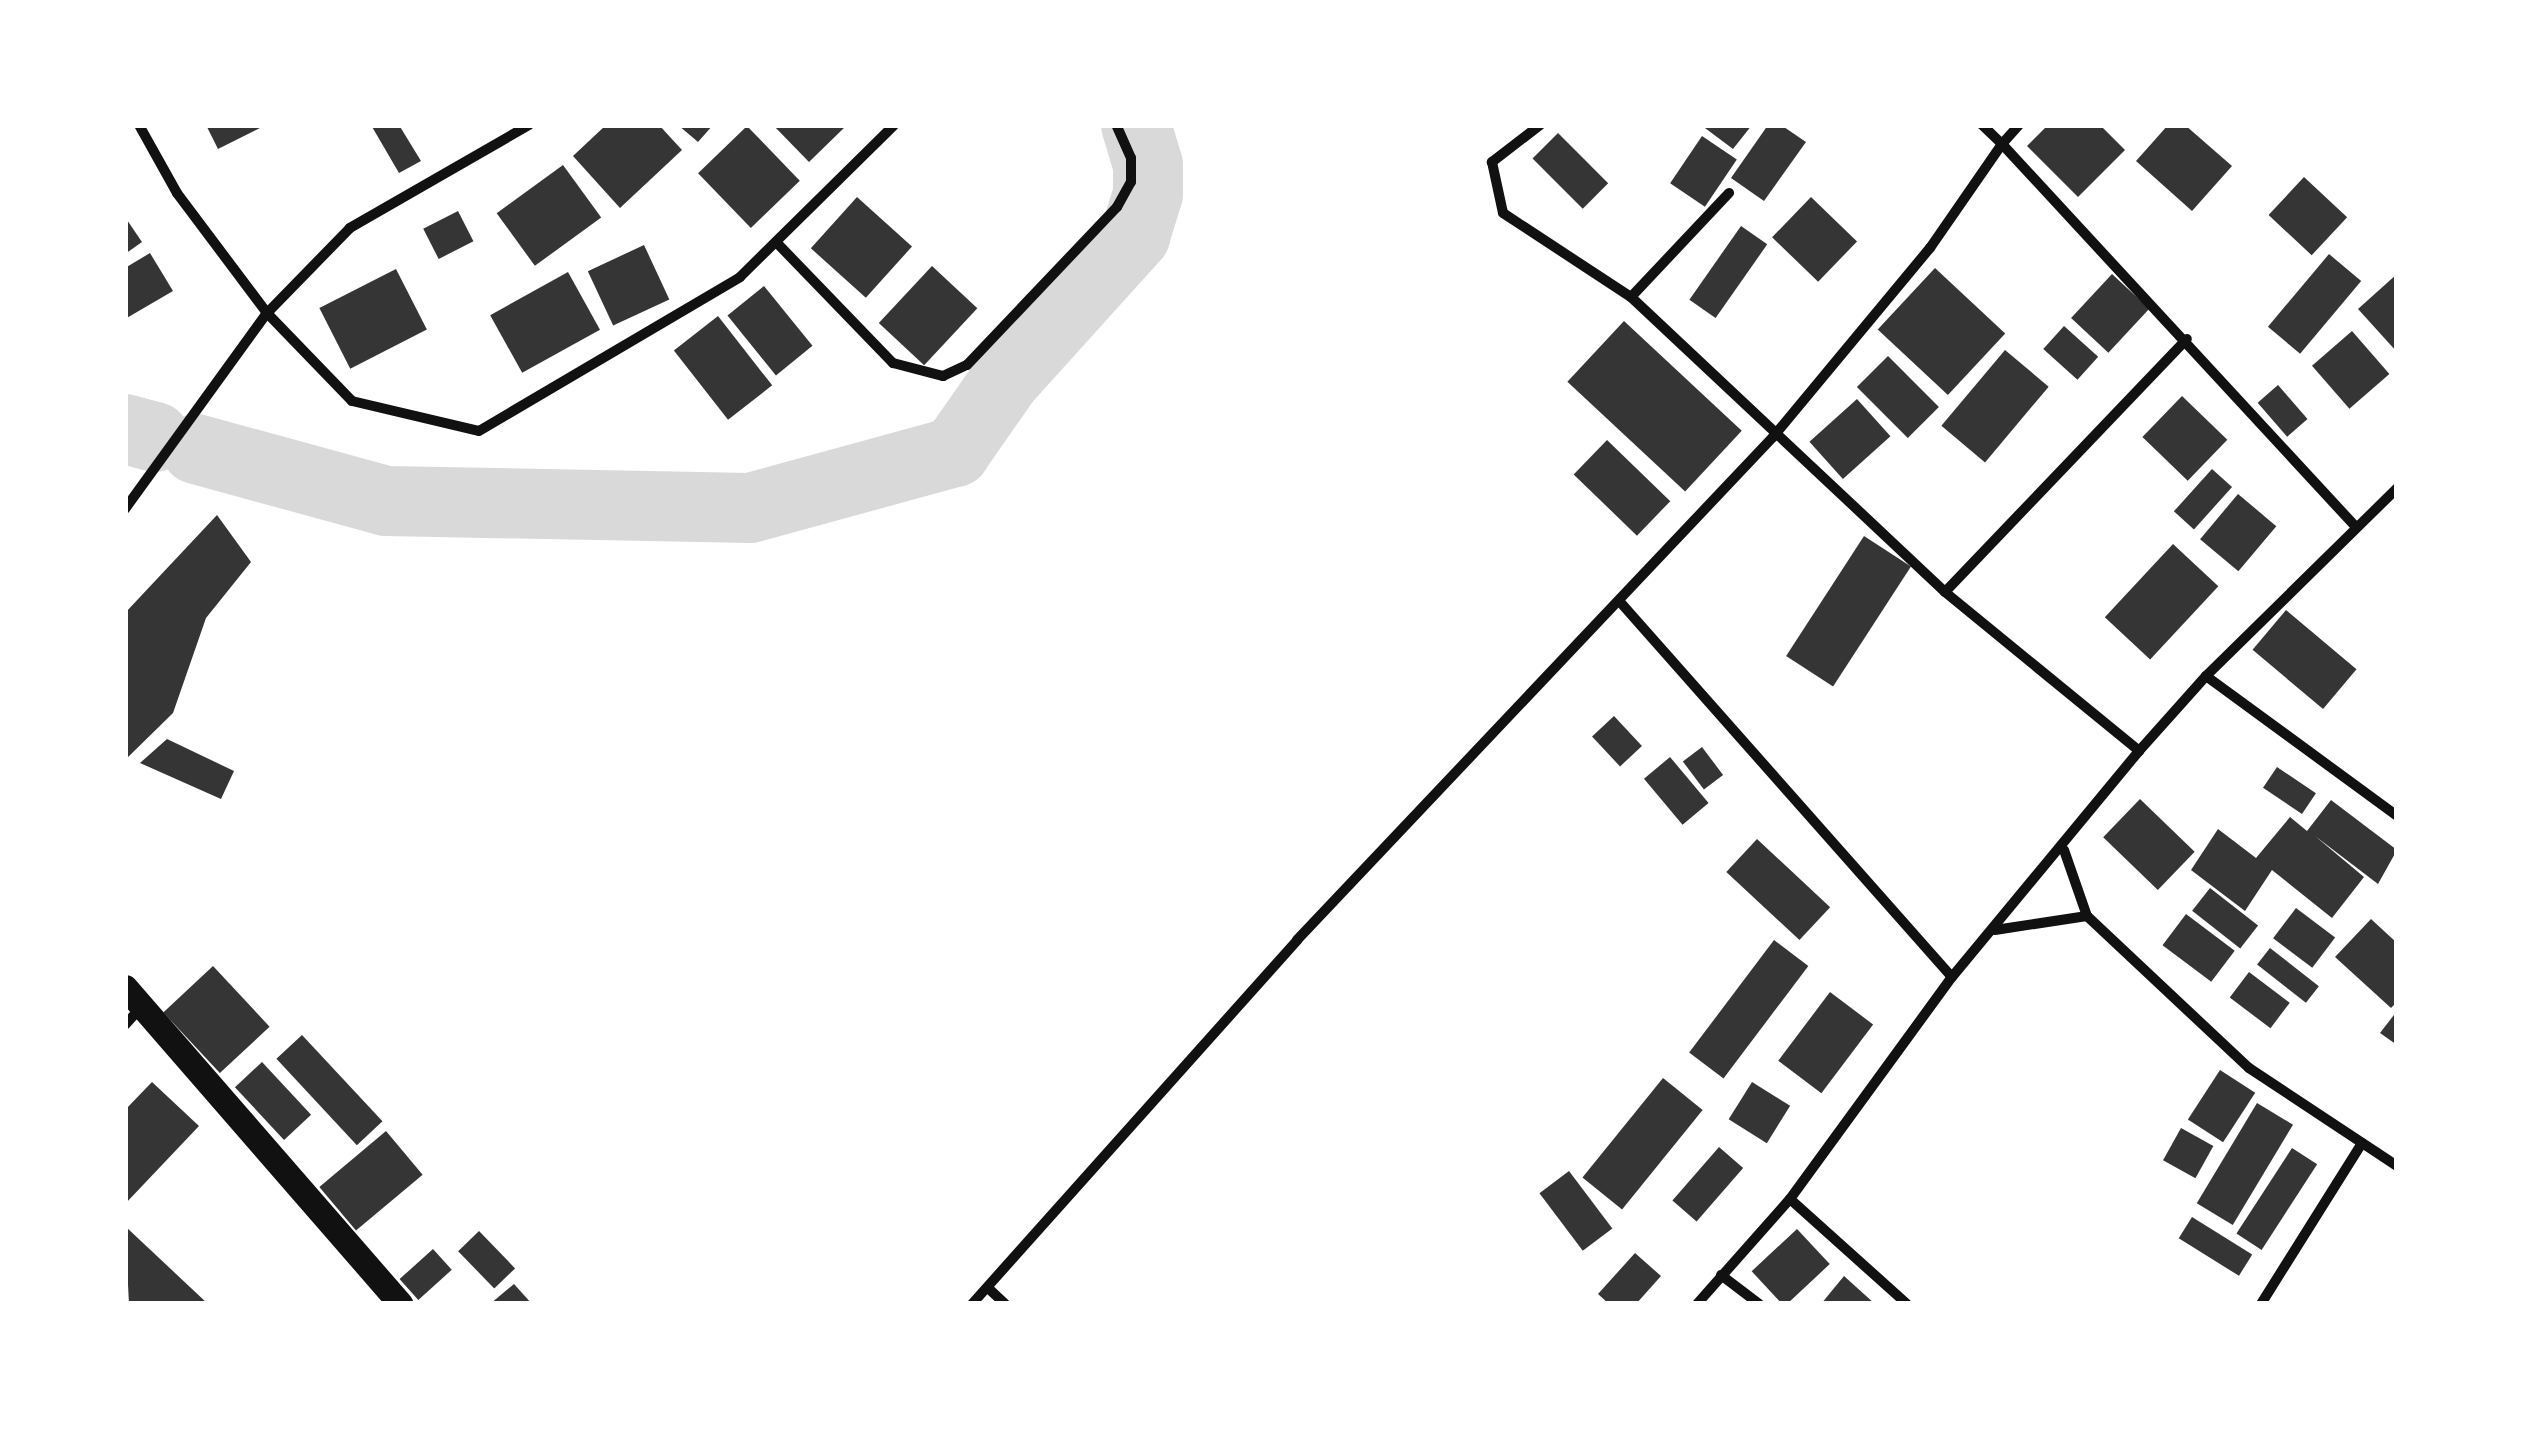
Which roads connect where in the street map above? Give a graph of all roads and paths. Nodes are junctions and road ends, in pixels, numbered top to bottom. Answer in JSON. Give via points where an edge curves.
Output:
{"nodes":[{"id":1,"x":139,"y":125,"type":"edge"},
{"id":2,"x":529,"y":125,"type":"edge"},
{"id":3,"x":894,"y":125,"type":"edge"},
{"id":4,"x":1116,"y":125,"type":"edge"},
{"id":5,"x":1982,"y":125,"type":"edge"},
{"id":6,"x":2019,"y":125,"type":"edge"},
{"id":7,"x":1533,"y":127,"type":"edge"},
{"id":8,"x":2002,"y":144,"type":"junction"},
{"id":9,"x":1729,"y":193,"type":"dead end"},
{"id":10,"x":777,"y":242,"type":"junction"},
{"id":11,"x":1631,"y":297,"type":"junction"},
{"id":12,"x":267,"y":314,"type":"junction"},
{"id":13,"x":2187,"y":338,"type":"junction"},
{"id":14,"x":1773,"y":436,"type":"junction"},
{"id":15,"x":2397,"y":488,"type":"edge"},
{"id":16,"x":125,"y":508,"type":"edge"},
{"id":17,"x":2355,"y":526,"type":"junction"},
{"id":18,"x":1945,"y":592,"type":"junction"},
{"id":19,"x":1622,"y":603,"type":"junction"},
{"id":20,"x":2206,"y":676,"type":"junction"},
{"id":21,"x":2140,"y":752,"type":"junction"},
{"id":22,"x":2397,"y":816,"type":"edge"},
{"id":23,"x":2064,"y":850,"type":"junction"},
{"id":24,"x":2087,"y":916,"type":"junction"},
{"id":25,"x":1995,"y":930,"type":"junction"},
{"id":26,"x":1952,"y":978,"type":"junction"},
{"id":27,"x":131,"y":1006,"type":"edge"},
{"id":28,"x":2362,"y":1143,"type":"junction"},
{"id":29,"x":2397,"y":1166,"type":"edge"},
{"id":30,"x":1790,"y":1199,"type":"junction"},
{"id":31,"x":1720,"y":1274,"type":"junction"},
{"id":32,"x":988,"y":1288,"type":"junction"},
{"id":33,"x":400,"y":1304,"type":"edge"},
{"id":34,"x":972,"y":1304,"type":"edge"},
{"id":35,"x":1005,"y":1304,"type":"edge"},
{"id":36,"x":1697,"y":1304,"type":"edge"},
{"id":37,"x":1759,"y":1304,"type":"edge"},
{"id":38,"x":1907,"y":1304,"type":"edge"},
{"id":39,"x":2261,"y":1304,"type":"edge"}],
"edges":[{"from":1,"to":12,"type":"street","via":[[177,194]]},
{"from":2,"to":12,"type":"street","via":[[350,228]]},
{"from":3,"to":10,"type":"street"},
{"from":4,"to":10,"type":"street","via":[[1131,158],[1131,182],[1118,207],[967,365],[943,376],[892,363]]},
{"from":5,"to":8,"type":"street"},
{"from":6,"to":8,"type":"street"},
{"from":7,"to":11,"type":"street","via":[[1492,162],[1504,213]]},
{"from":8,"to":13,"type":"street"},
{"from":8,"to":14,"type":"street","via":[[1930,248]]},
{"from":9,"to":11,"type":"street"},
{"from":10,"to":12,"type":"street","via":[[740,276],[479,431],[352,401]]},
{"from":11,"to":14,"type":"street"},
{"from":12,"to":16,"type":"street"},
{"from":13,"to":17,"type":"street"},
{"from":13,"to":18,"type":"street"},
{"from":14,"to":18,"type":"street"},
{"from":14,"to":19,"type":"street"},
{"from":15,"to":17,"type":"street"},
{"from":17,"to":20,"type":"street"},
{"from":18,"to":21,"type":"street"},
{"from":19,"to":26,"type":"street"},
{"from":19,"to":32,"type":"street","via":[[1297,940]]},
{"from":20,"to":21,"type":"street"},
{"from":20,"to":22,"type":"street"},
{"from":21,"to":23,"type":"street"},
{"from":23,"to":24,"type":"street"},
{"from":23,"to":25,"type":"street"},
{"from":24,"to":25,"type":"street"},
{"from":24,"to":28,"type":"street","via":[[2249,1068]]},
{"from":25,"to":26,"type":"street"},
{"from":26,"to":30,"type":"street"},
{"from":27,"to":33,"type":"main road"},
{"from":28,"to":29,"type":"street"},
{"from":28,"to":39,"type":"street"},
{"from":30,"to":31,"type":"street"},
{"from":30,"to":38,"type":"street"},
{"from":31,"to":36,"type":"street"},
{"from":31,"to":37,"type":"street"},
{"from":32,"to":34,"type":"street"},
{"from":32,"to":35,"type":"street"}]}
